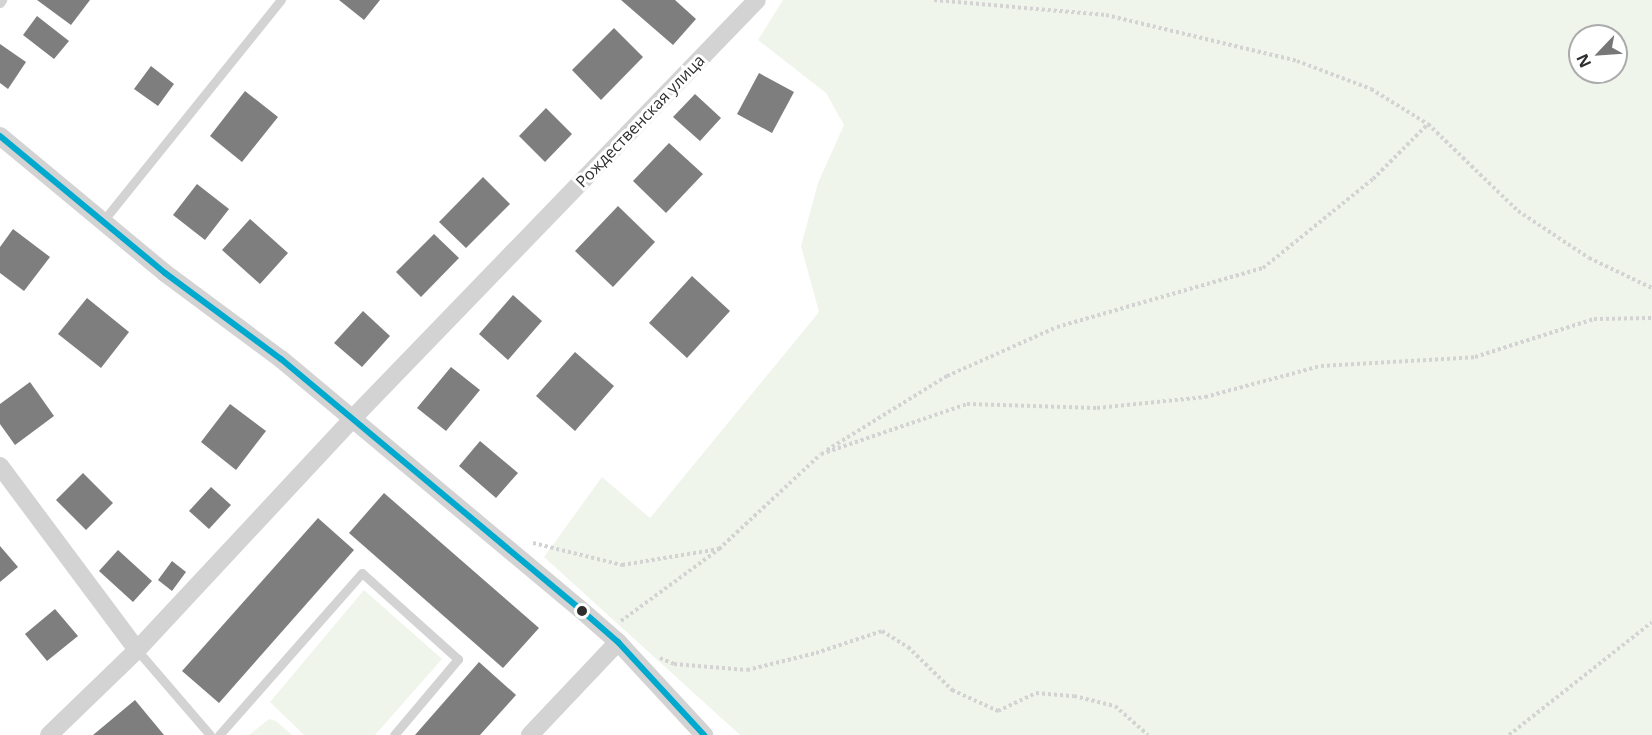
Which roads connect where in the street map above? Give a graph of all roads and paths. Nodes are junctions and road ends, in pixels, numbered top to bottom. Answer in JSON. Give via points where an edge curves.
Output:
{"nodes":[{"id":1,"x":281,"y":0,"type":"edge"},
{"id":2,"x":757,"y":0,"type":"edge"},
{"id":3,"x":934,"y":0,"type":"edge"},
{"id":4,"x":1428,"y":124,"type":"junction"},
{"id":5,"x":0,"y":136,"type":"edge"},
{"id":6,"x":103,"y":221,"type":"junction"},
{"id":7,"x":1652,"y":288,"type":"edge"},
{"id":8,"x":1652,"y":318,"type":"edge"},
{"id":9,"x":353,"y":418,"type":"junction"},
{"id":10,"x":821,"y":454,"type":"junction"},
{"id":11,"x":0,"y":466,"type":"edge"},
{"id":12,"x":522,"y":540,"type":"dead end"},
{"id":13,"x":719,"y":549,"type":"junction"},
{"id":14,"x":1652,"y":622,"type":"edge"},
{"id":15,"x":612,"y":637,"type":"junction"},
{"id":16,"x":137,"y":650,"type":"junction"},
{"id":17,"x":653,"y":654,"type":"dead end"},
{"id":18,"x":49,"y":735,"type":"edge"},
{"id":19,"x":210,"y":735,"type":"edge"},
{"id":20,"x":219,"y":735,"type":"edge"},
{"id":21,"x":394,"y":735,"type":"edge"},
{"id":22,"x":530,"y":735,"type":"edge"},
{"id":23,"x":704,"y":735,"type":"edge"},
{"id":24,"x":1148,"y":735,"type":"edge"},
{"id":25,"x":1509,"y":735,"type":"edge"}],
"edges":[{"from":1,"to":6,"type":"lane"},
{"from":2,"to":9,"type":"street","name":"Рождественская улица"},
{"from":3,"to":4,"type":"path","via":[[1106,15],[1297,61],[1371,89]]},
{"from":4,"to":7,"type":"path","via":[[1518,211],[1589,258]]},
{"from":4,"to":10,"type":"path","via":[[1373,179],[1263,268],[1057,327],[947,376]]},
{"from":5,"to":6,"type":"street"},
{"from":6,"to":9,"type":"street"},
{"from":8,"to":10,"type":"path","via":[[1594,319],[1475,357],[1321,366],[1205,397],[1097,408],[967,404]]},
{"from":9,"to":15,"type":"street"},
{"from":9,"to":16,"type":"street","name":"Рождественская улица"},
{"from":10,"to":13,"type":"path"},
{"from":11,"to":16,"type":"street"},
{"from":12,"to":13,"type":"path","via":[[622,565]]},
{"from":13,"to":15,"type":"path"},
{"from":14,"to":25,"type":"path"},
{"from":15,"to":22,"type":"street"},
{"from":15,"to":23,"type":"street"},
{"from":16,"to":18,"type":"street","name":"Рождественская улица"},
{"from":16,"to":19,"type":"lane"},
{"from":17,"to":24,"type":"path","via":[[674,664],[747,670],[882,631],[908,647],[952,690],[998,711],[1036,693],[1074,696],[1115,706]]},
{"from":20,"to":21,"type":"lane","via":[[362,573],[458,659]]}]}
